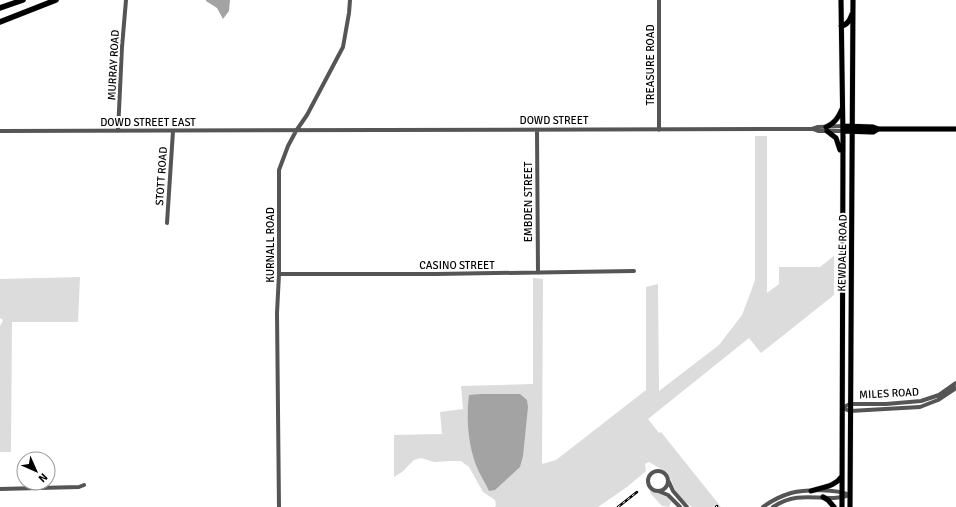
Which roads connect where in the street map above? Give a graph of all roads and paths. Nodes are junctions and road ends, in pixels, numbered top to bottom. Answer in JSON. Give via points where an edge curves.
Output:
{"nodes":[{"id":1,"x":23,"y":0,"type":"edge"},
{"id":2,"x":56,"y":0,"type":"edge"},
{"id":3,"x":126,"y":0,"type":"edge"},
{"id":4,"x":350,"y":0,"type":"edge"},
{"id":5,"x":659,"y":0,"type":"edge"},
{"id":6,"x":841,"y":0,"type":"edge"},
{"id":7,"x":853,"y":0,"type":"edge"},
{"id":8,"x":0,"y":8,"type":"edge"},
{"id":9,"x":853,"y":11,"type":"junction"},
{"id":10,"x":0,"y":22,"type":"edge"},
{"id":11,"x":841,"y":26,"type":"junction"},
{"id":12,"x":842,"y":107,"type":"junction"},
{"id":13,"x":827,"y":129,"type":"junction"},
{"id":14,"x":843,"y":129,"type":"junction"},
{"id":15,"x":853,"y":129,"type":"junction"},
{"id":16,"x":956,"y":129,"type":"edge"},
{"id":17,"x":537,"y":130,"type":"junction"},
{"id":18,"x":659,"y":130,"type":"junction"},
{"id":19,"x":0,"y":131,"type":"edge"},
{"id":20,"x":118,"y":131,"type":"junction"},
{"id":21,"x":173,"y":131,"type":"junction"},
{"id":22,"x":296,"y":131,"type":"junction"},
{"id":23,"x":842,"y":155,"type":"junction"},
{"id":24,"x":167,"y":223,"type":"dead end"},
{"id":25,"x":634,"y":272,"type":"dead end"},
{"id":26,"x":538,"y":273,"type":"junction"},
{"id":27,"x":279,"y":274,"type":"junction"},
{"id":28,"x":842,"y":318,"type":"junction"},
{"id":29,"x":851,"y":318,"type":"junction"},
{"id":30,"x":956,"y":383,"type":"edge"},
{"id":31,"x":956,"y":388,"type":"edge"},
{"id":32,"x":850,"y":404,"type":"junction"},
{"id":33,"x":842,"y":408,"type":"junction"},
{"id":34,"x":850,"y":411,"type":"junction"},
{"id":35,"x":842,"y":476,"type":"junction"},
{"id":36,"x":669,"y":482,"type":"junction"},
{"id":37,"x":84,"y":485,"type":"dead end"},
{"id":38,"x":0,"y":489,"type":"edge"},
{"id":39,"x":658,"y":491,"type":"junction"},
{"id":40,"x":811,"y":491,"type":"junction"},
{"id":41,"x":842,"y":491,"type":"junction"},
{"id":42,"x":850,"y":495,"type":"junction"},
{"id":43,"x":823,"y":497,"type":"junction"},
{"id":44,"x":842,"y":497,"type":"junction"},
{"id":45,"x":279,"y":507,"type":"edge"},
{"id":46,"x":680,"y":507,"type":"edge"},
{"id":47,"x":687,"y":507,"type":"edge"},
{"id":48,"x":763,"y":507,"type":"edge"},
{"id":49,"x":773,"y":507,"type":"edge"},
{"id":50,"x":834,"y":507,"type":"edge"},
{"id":51,"x":842,"y":507,"type":"edge"},
{"id":52,"x":850,"y":507,"type":"edge"}],
"edges":[{"from":1,"to":8,"type":"highway"},
{"from":2,"to":10,"type":"highway"},
{"from":3,"to":20,"type":"street","name":"MURRAY ROAD"},
{"from":4,"to":22,"type":"street","name":"KURNALL ROAD","via":[[343,47]]},
{"from":5,"to":18,"type":"street","name":"TREASURE ROAD"},
{"from":6,"to":11,"type":"main road","name":"KEWDALE ROAD"},
{"from":7,"to":9,"type":"main road","name":"KEWDALE ROAD"},
{"from":9,"to":11,"type":"main road","via":[[847,23]]},
{"from":9,"to":15,"type":"main road","name":"KEWDALE ROAD"},
{"from":11,"to":12,"type":"main road","name":"KEWDALE ROAD"},
{"from":12,"to":13,"type":"main road","via":[[834,123]]},
{"from":12,"to":14,"type":"main road","name":"KEWDALE ROAD"},
{"from":13,"to":14,"type":"street","name":"DOWD STREET"},
{"from":13,"to":18,"type":"street","name":"DOWD STREET"},
{"from":13,"to":23,"type":"main road","via":[[836,138]]},
{"from":14,"to":15,"type":"main road","name":"DOWD STREET"},
{"from":14,"to":23,"type":"main road","name":"KEWDALE ROAD"},
{"from":15,"to":16,"type":"main road","name":"DOWD STREET"},
{"from":15,"to":29,"type":"main road","name":"KEWDALE ROAD"},
{"from":17,"to":18,"type":"street","name":"DOWD STREET"},
{"from":17,"to":22,"type":"street","name":"DOWD STREET"},
{"from":17,"to":26,"type":"street","name":"EMBDEN STREET"},
{"from":19,"to":20,"type":"street","name":"DOWD STREET EAST"},
{"from":20,"to":21,"type":"street","name":"DOWD STREET EAST"},
{"from":21,"to":22,"type":"street","name":"DOWD STREET EAST"},
{"from":21,"to":24,"type":"street","name":"STOTT ROAD"},
{"from":22,"to":27,"type":"street","name":"KURNALL ROAD","via":[[279,170]]},
{"from":23,"to":28,"type":"main road","name":"KEWDALE ROAD"},
{"from":25,"to":26,"type":"street","name":"CASINO STREET"},
{"from":26,"to":27,"type":"street","name":"CASINO STREET"},
{"from":27,"to":45,"type":"street","name":"KURNALL ROAD"},
{"from":28,"to":29,"type":"main road"},
{"from":28,"to":33,"type":"main road","name":"KEWDALE ROAD"},
{"from":29,"to":32,"type":"main road","name":"KEWDALE ROAD"},
{"from":30,"to":32,"type":"street","name":"MILES ROAD","via":[[939,395],[921,401]]},
{"from":31,"to":34,"type":"street","name":"MILES ROAD","via":[[938,400],[920,407]]},
{"from":32,"to":33,"type":"street","name":"MILES ROAD"},
{"from":32,"to":34,"type":"main road","name":"KEWDALE ROAD"},
{"from":33,"to":34,"type":"street","name":"MILES ROAD"},
{"from":33,"to":35,"type":"main road","name":"KEWDALE ROAD"},
{"from":34,"to":42,"type":"main road","name":"KEWDALE ROAD"},
{"from":35,"to":40,"type":"main road","via":[[833,484]]},
{"from":35,"to":41,"type":"main road","name":"KEWDALE ROAD"},
{"from":36,"to":39,"type":"street","via":[[664,489]]},
{"from":36,"to":39,"type":"street","via":[[663,471],[657,470],[652,473],[648,478],[649,484]]},
{"from":36,"to":47,"type":"street","via":[[673,491]]},
{"from":37,"to":38,"type":"street"},
{"from":39,"to":46,"type":"street","via":[[668,495]]},
{"from":40,"to":41,"type":"street"},
{"from":40,"to":48,"type":"street","via":[[791,493]]},
{"from":41,"to":42,"type":"street"},
{"from":41,"to":44,"type":"main road","name":"KEWDALE ROAD"},
{"from":42,"to":44,"type":"street"},
{"from":42,"to":52,"type":"main road","name":"KEWDALE ROAD"},
{"from":43,"to":44,"type":"street"},
{"from":43,"to":49,"type":"street","via":[[797,497]]},
{"from":43,"to":50,"type":"main road"},
{"from":44,"to":51,"type":"main road","name":"KEWDALE ROAD"}]}
